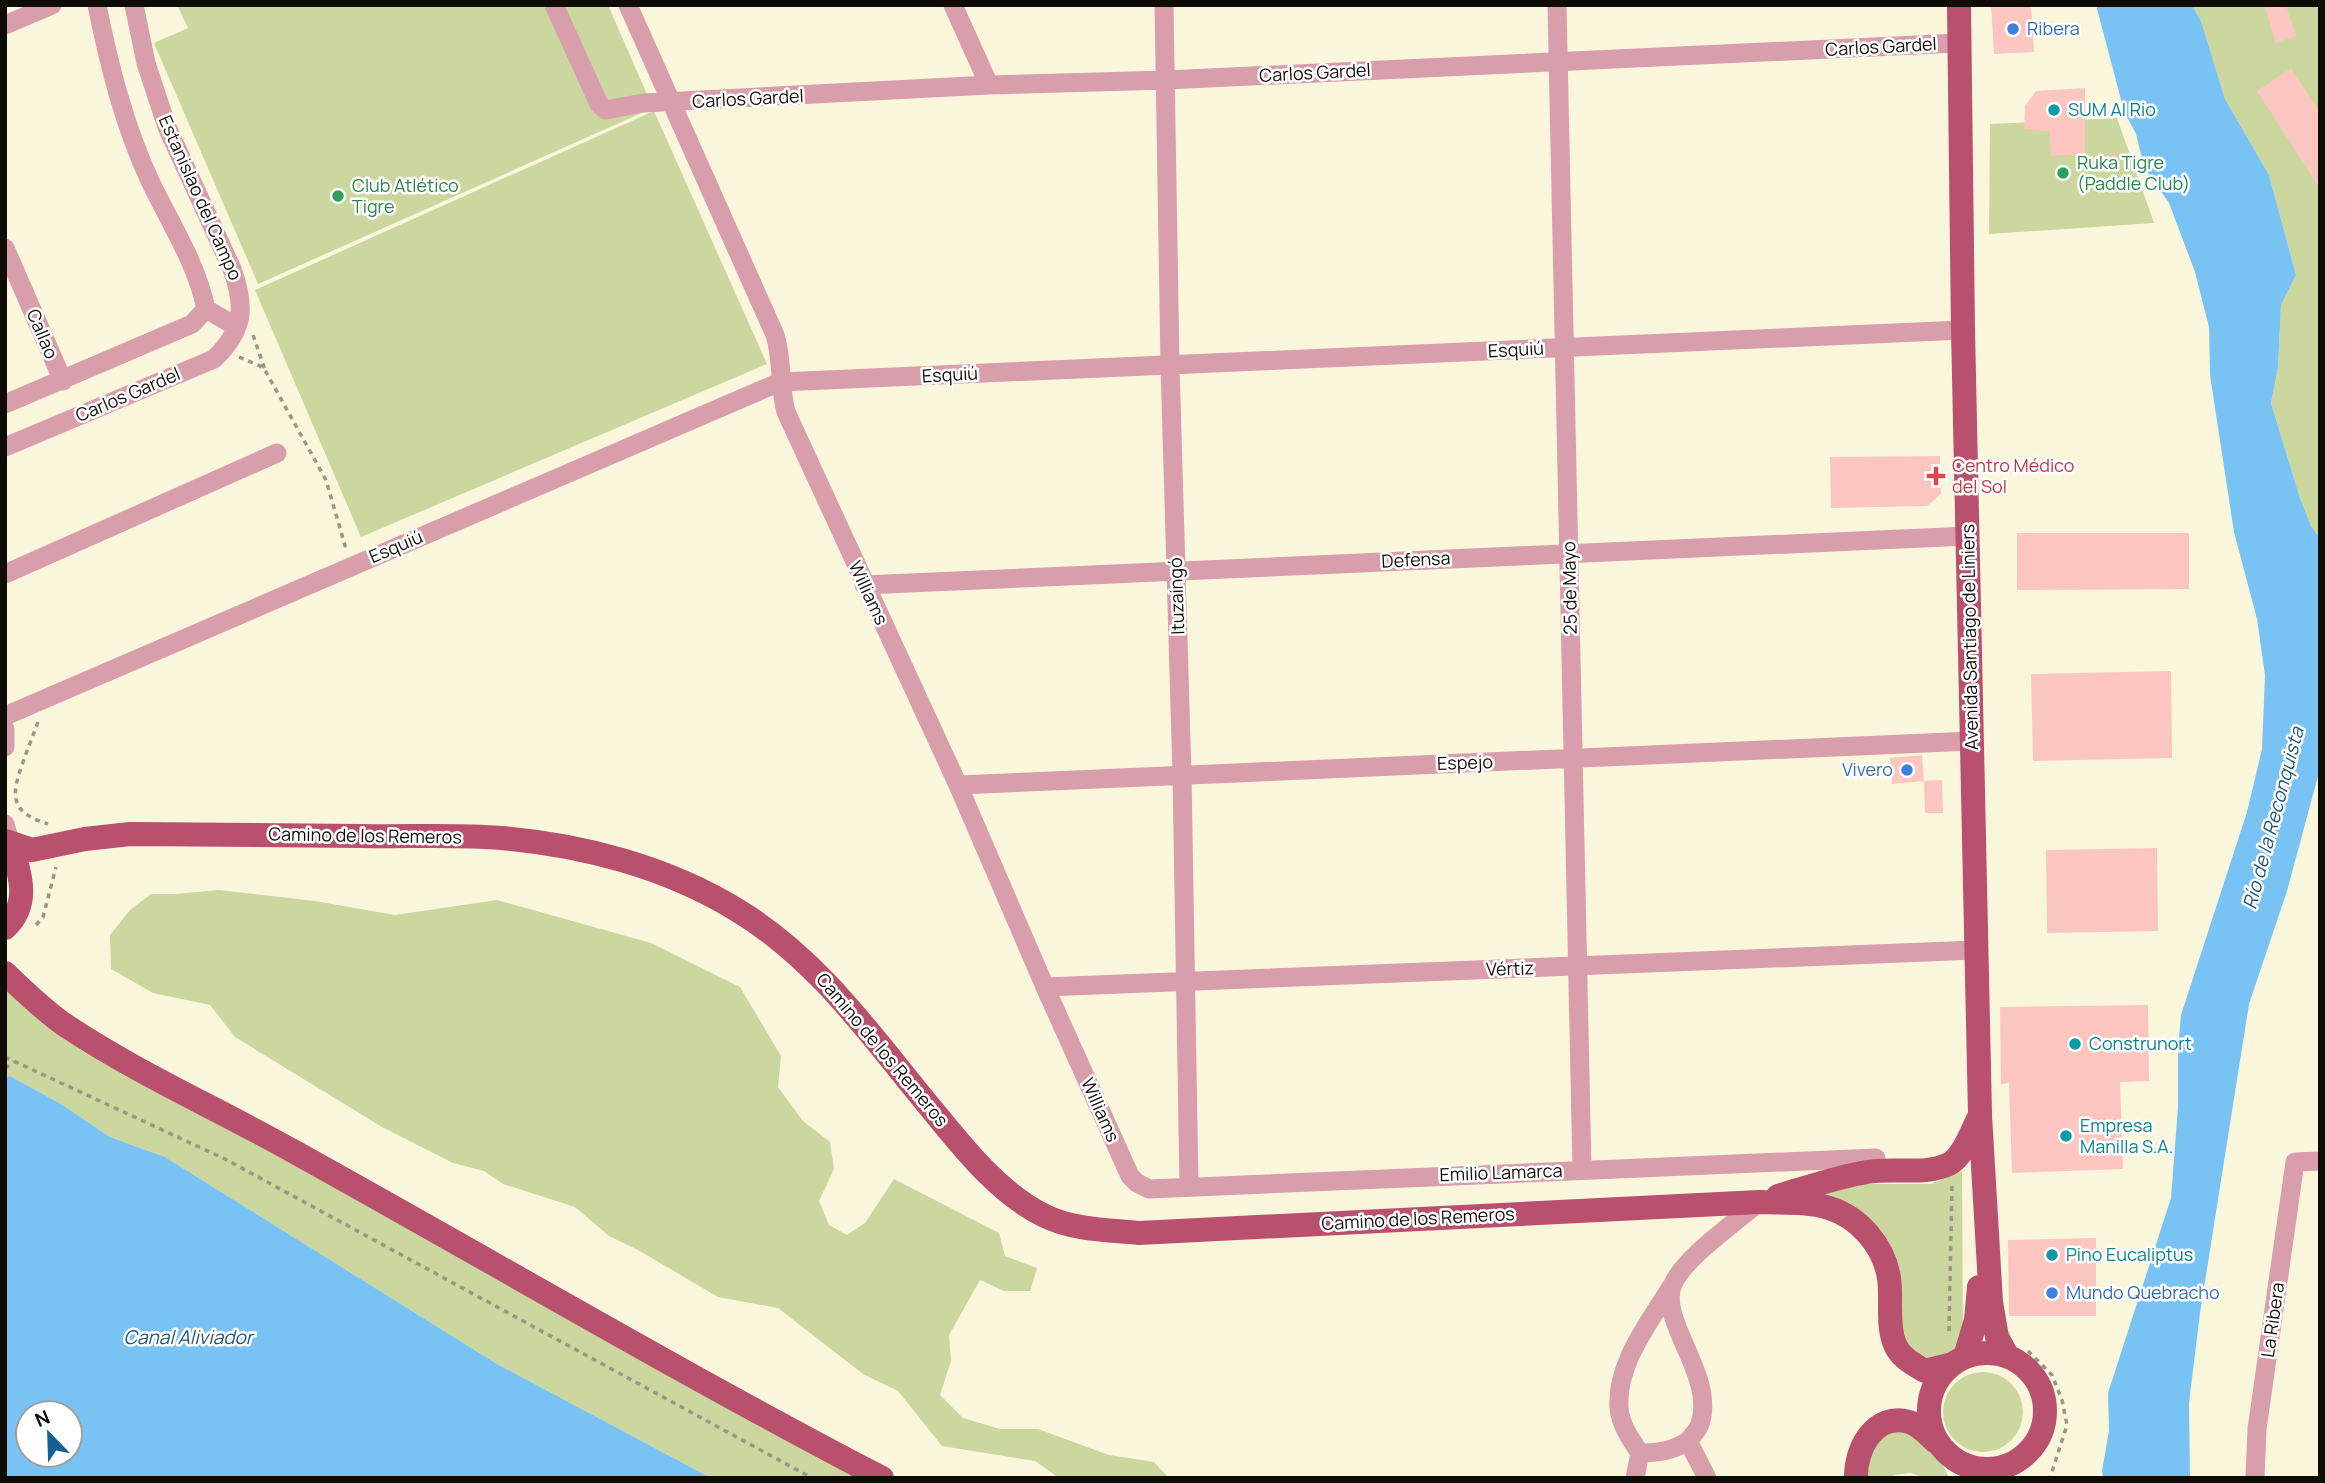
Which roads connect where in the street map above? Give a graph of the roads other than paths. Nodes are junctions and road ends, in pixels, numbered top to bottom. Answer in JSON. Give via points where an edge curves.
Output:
{"nodes":[{"id":1,"x":52,"y":5,"type":"edge"},
{"id":2,"x":97,"y":5,"type":"edge"},
{"id":3,"x":134,"y":5,"type":"edge"},
{"id":4,"x":554,"y":5,"type":"edge"},
{"id":5,"x":628,"y":5,"type":"edge"},
{"id":6,"x":953,"y":5,"type":"edge"},
{"id":7,"x":1164,"y":5,"type":"edge"},
{"id":8,"x":1557,"y":5,"type":"edge"},
{"id":9,"x":1959,"y":5,"type":"edge"},
{"id":10,"x":5,"y":25,"type":"edge"},
{"id":11,"x":1958,"y":43,"type":"junction"},
{"id":12,"x":1558,"y":61,"type":"junction"},
{"id":13,"x":1166,"y":80,"type":"junction"},
{"id":14,"x":989,"y":85,"type":"junction"},
{"id":15,"x":671,"y":103,"type":"junction"},
{"id":16,"x":5,"y":248,"type":"edge"},
{"id":17,"x":206,"y":309,"type":"junction"},
{"id":18,"x":239,"y":321,"type":"junction"},
{"id":19,"x":1963,"y":330,"type":"junction"},
{"id":20,"x":1564,"y":348,"type":"junction"},
{"id":21,"x":1170,"y":365,"type":"junction"},
{"id":22,"x":63,"y":381,"type":"junction"},
{"id":23,"x":780,"y":382,"type":"junction"},
{"id":24,"x":5,"y":404,"type":"edge"},
{"id":25,"x":5,"y":447,"type":"edge"},
{"id":26,"x":277,"y":453,"type":"dead end"},
{"id":27,"x":1968,"y":536,"type":"junction"},
{"id":28,"x":1569,"y":554,"type":"junction"},
{"id":29,"x":1176,"y":571,"type":"junction"},
{"id":30,"x":5,"y":574,"type":"edge"},
{"id":31,"x":864,"y":585,"type":"junction"},
{"id":32,"x":5,"y":716,"type":"edge"},
{"id":33,"x":5,"y":729,"type":"edge"},
{"id":34,"x":1972,"y":741,"type":"junction"},
{"id":35,"x":5,"y":747,"type":"edge"},
{"id":36,"x":1573,"y":758,"type":"junction"},
{"id":37,"x":1182,"y":775,"type":"junction"},
{"id":38,"x":958,"y":785,"type":"junction"},
{"id":39,"x":7,"y":837,"type":"edge"},
{"id":40,"x":5,"y":929,"type":"edge"},
{"id":41,"x":1976,"y":950,"type":"junction"},
{"id":42,"x":1578,"y":967,"type":"junction"},
{"id":43,"x":5,"y":973,"type":"edge"},
{"id":44,"x":1186,"y":982,"type":"junction"},
{"id":45,"x":1045,"y":988,"type":"junction"},
{"id":46,"x":1980,"y":1115,"type":"junction"},
{"id":47,"x":1876,"y":1158,"type":"dead end"},
{"id":48,"x":2320,"y":1161,"type":"edge"},
{"id":49,"x":1581,"y":1170,"type":"junction"},
{"id":50,"x":1130,"y":1176,"type":"joint"},
{"id":51,"x":1189,"y":1186,"type":"junction"},
{"id":52,"x":1759,"y":1202,"type":"junction"},
{"id":53,"x":1985,"y":1227,"type":"junction"},
{"id":54,"x":1673,"y":1283,"type":"junction"},
{"id":55,"x":2016,"y":1353,"type":"junction"},
{"id":56,"x":1956,"y":1354,"type":"junction"},
{"id":57,"x":1688,"y":1441,"type":"junction"},
{"id":58,"x":1640,"y":1453,"type":"junction"},
{"id":59,"x":1949,"y":1460,"type":"edge"},
{"id":60,"x":2009,"y":1471,"type":"edge"},
{"id":61,"x":882,"y":1478,"type":"edge"},
{"id":62,"x":1635,"y":1478,"type":"edge"},
{"id":63,"x":1707,"y":1478,"type":"edge"},
{"id":64,"x":1856,"y":1478,"type":"edge"},
{"id":65,"x":2255,"y":1478,"type":"edge"}],
"edges":[{"from":1,"to":10,"type":"street"},
{"from":2,"to":17,"type":"street","name":"Estanislao del Campo","via":[[121,105],[149,178],[202,286]]},
{"from":3,"to":18,"type":"street","name":"Estanislao del Campo","via":[[166,127],[240,292]]},
{"from":4,"to":15,"type":"street","name":"Carlos Gardel","via":[[599,104],[606,110]]},
{"from":5,"to":15,"type":"street","name":"Williams"},
{"from":6,"to":14,"type":"street"},
{"from":7,"to":13,"type":"street","name":"Ituzaingó"},
{"from":8,"to":12,"type":"street","name":"25 de Mayo"},
{"from":9,"to":11,"type":"main road","name":"Avenida Santiago de Liniers"},
{"from":11,"to":12,"type":"street","name":"Carlos Gardel"},
{"from":11,"to":19,"type":"main road","name":"Avenida Santiago de Liniers"},
{"from":12,"to":13,"type":"street","name":"Carlos Gardel"},
{"from":12,"to":20,"type":"street","name":"25 de Mayo"},
{"from":13,"to":14,"type":"street","name":"Carlos Gardel"},
{"from":13,"to":21,"type":"street","name":"Ituzaingó"},
{"from":14,"to":15,"type":"street","name":"Carlos Gardel"},
{"from":15,"to":23,"type":"street","name":"Williams","via":[[775,335],[781,352]]},
{"from":16,"to":22,"type":"street","name":"Callao"},
{"from":17,"to":18,"type":"street"},
{"from":17,"to":22,"type":"street","via":[[192,324]]},
{"from":18,"to":25,"type":"street","name":"Carlos Gardel","via":[[228,346],[214,359]]},
{"from":19,"to":20,"type":"street","name":"Esquiú"},
{"from":19,"to":27,"type":"main road","name":"Avenida Santiago de Liniers"},
{"from":20,"to":21,"type":"street","name":"Esquiú"},
{"from":20,"to":28,"type":"street","name":"25 de Mayo"},
{"from":21,"to":23,"type":"street","name":"Esquiú"},
{"from":21,"to":29,"type":"street","name":"Ituzaingó"},
{"from":22,"to":24,"type":"street"},
{"from":23,"to":31,"type":"street","name":"Williams","via":[[786,412]]},
{"from":23,"to":32,"type":"street","name":"Esquiú"},
{"from":26,"to":30,"type":"street"},
{"from":27,"to":28,"type":"street","name":"Defensa"},
{"from":27,"to":34,"type":"main road","name":"Avenida Santiago de Liniers"},
{"from":28,"to":29,"type":"street","name":"Defensa"},
{"from":28,"to":36,"type":"street","name":"25 de Mayo"},
{"from":29,"to":31,"type":"street","name":"Defensa"},
{"from":29,"to":37,"type":"street","name":"Ituzaingó"},
{"from":31,"to":38,"type":"street","name":"Williams"},
{"from":33,"to":35,"type":"street"},
{"from":34,"to":36,"type":"street","name":"Espejo"},
{"from":34,"to":41,"type":"main road","name":"Avenida Santiago de Liniers"},
{"from":36,"to":37,"type":"street","name":"Espejo"},
{"from":36,"to":42,"type":"street","name":"25 de Mayo"},
{"from":37,"to":38,"type":"street","name":"Espejo"},
{"from":37,"to":44,"type":"street","name":"Ituzaingó"},
{"from":38,"to":45,"type":"street","name":"Williams"},
{"from":39,"to":40,"type":"main road","via":[[21,877],[22,896]]},
{"from":39,"to":52,"type":"main road","name":"Camino de los Remeros","via":[[32,850],[130,834],[499,837],[616,858],[704,892],[790,948],[850,1008],[1000,1185],[1044,1215],[1088,1229],[1139,1233]]},
{"from":41,"to":42,"type":"street","name":"Vértiz"},
{"from":41,"to":46,"type":"main road","name":"Avenida Santiago de Liniers"},
{"from":42,"to":44,"type":"street","name":"Vértiz"},
{"from":42,"to":49,"type":"street","name":"25 de Mayo"},
{"from":43,"to":61,"type":"main road","via":[[64,1024],[128,1063]]},
{"from":44,"to":45,"type":"street","name":"Vértiz"},
{"from":44,"to":51,"type":"street","name":"Ituzaingó"},
{"from":45,"to":50,"type":"street","name":"Williams"},
{"from":46,"to":52,"type":"main road","name":"Camino de los Remeros","via":[[1951,1163],[1932,1169],[1843,1176]]},
{"from":46,"to":53,"type":"main road","name":"Avenida Santiago de Liniers"},
{"from":47,"to":49,"type":"street","name":"Emilio Lamarca"},
{"from":48,"to":65,"type":"street","name":"La Ribera","via":[[2295,1162],[2257,1429]]},
{"from":49,"to":51,"type":"street","name":"Emilio Lamarca"},
{"from":50,"to":51,"type":"street","name":"Emilio Lamarca","via":[[1149,1189]]},
{"from":52,"to":54,"type":"street","via":[[1688,1263]]},
{"from":52,"to":56,"type":"main road","name":"Camino de los Remeros","via":[[1827,1207],[1848,1216],[1876,1244],[1884,1260],[1895,1343],[1908,1362],[1925,1371]]},
{"from":53,"to":55,"type":"main road","name":"Avenida Santiago de Liniers","via":[[1997,1338]]},
{"from":53,"to":56,"type":"main road","name":"Avenida Santiago de Liniers","via":[[1976,1320]]},
{"from":54,"to":57,"type":"street","via":[[1672,1309],[1701,1384],[1700,1426]]},
{"from":54,"to":58,"type":"street","via":[[1642,1333],[1620,1388],[1619,1410]]},
{"from":55,"to":56,"type":"main road"},
{"from":55,"to":60,"type":"main road","via":[[2038,1381],[2045,1419],[2039,1438]]},
{"from":56,"to":59,"type":"main road","via":[[1931,1391],[1929,1417]]},
{"from":57,"to":58,"type":"street","via":[[1658,1453]]},
{"from":57,"to":63,"type":"street"},
{"from":58,"to":62,"type":"street"},
{"from":59,"to":60,"type":"main road","via":[[1981,1470]]},
{"from":59,"to":64,"type":"main road","via":[[1919,1427],[1895,1421],[1872,1431],[1858,1451]]}]}
